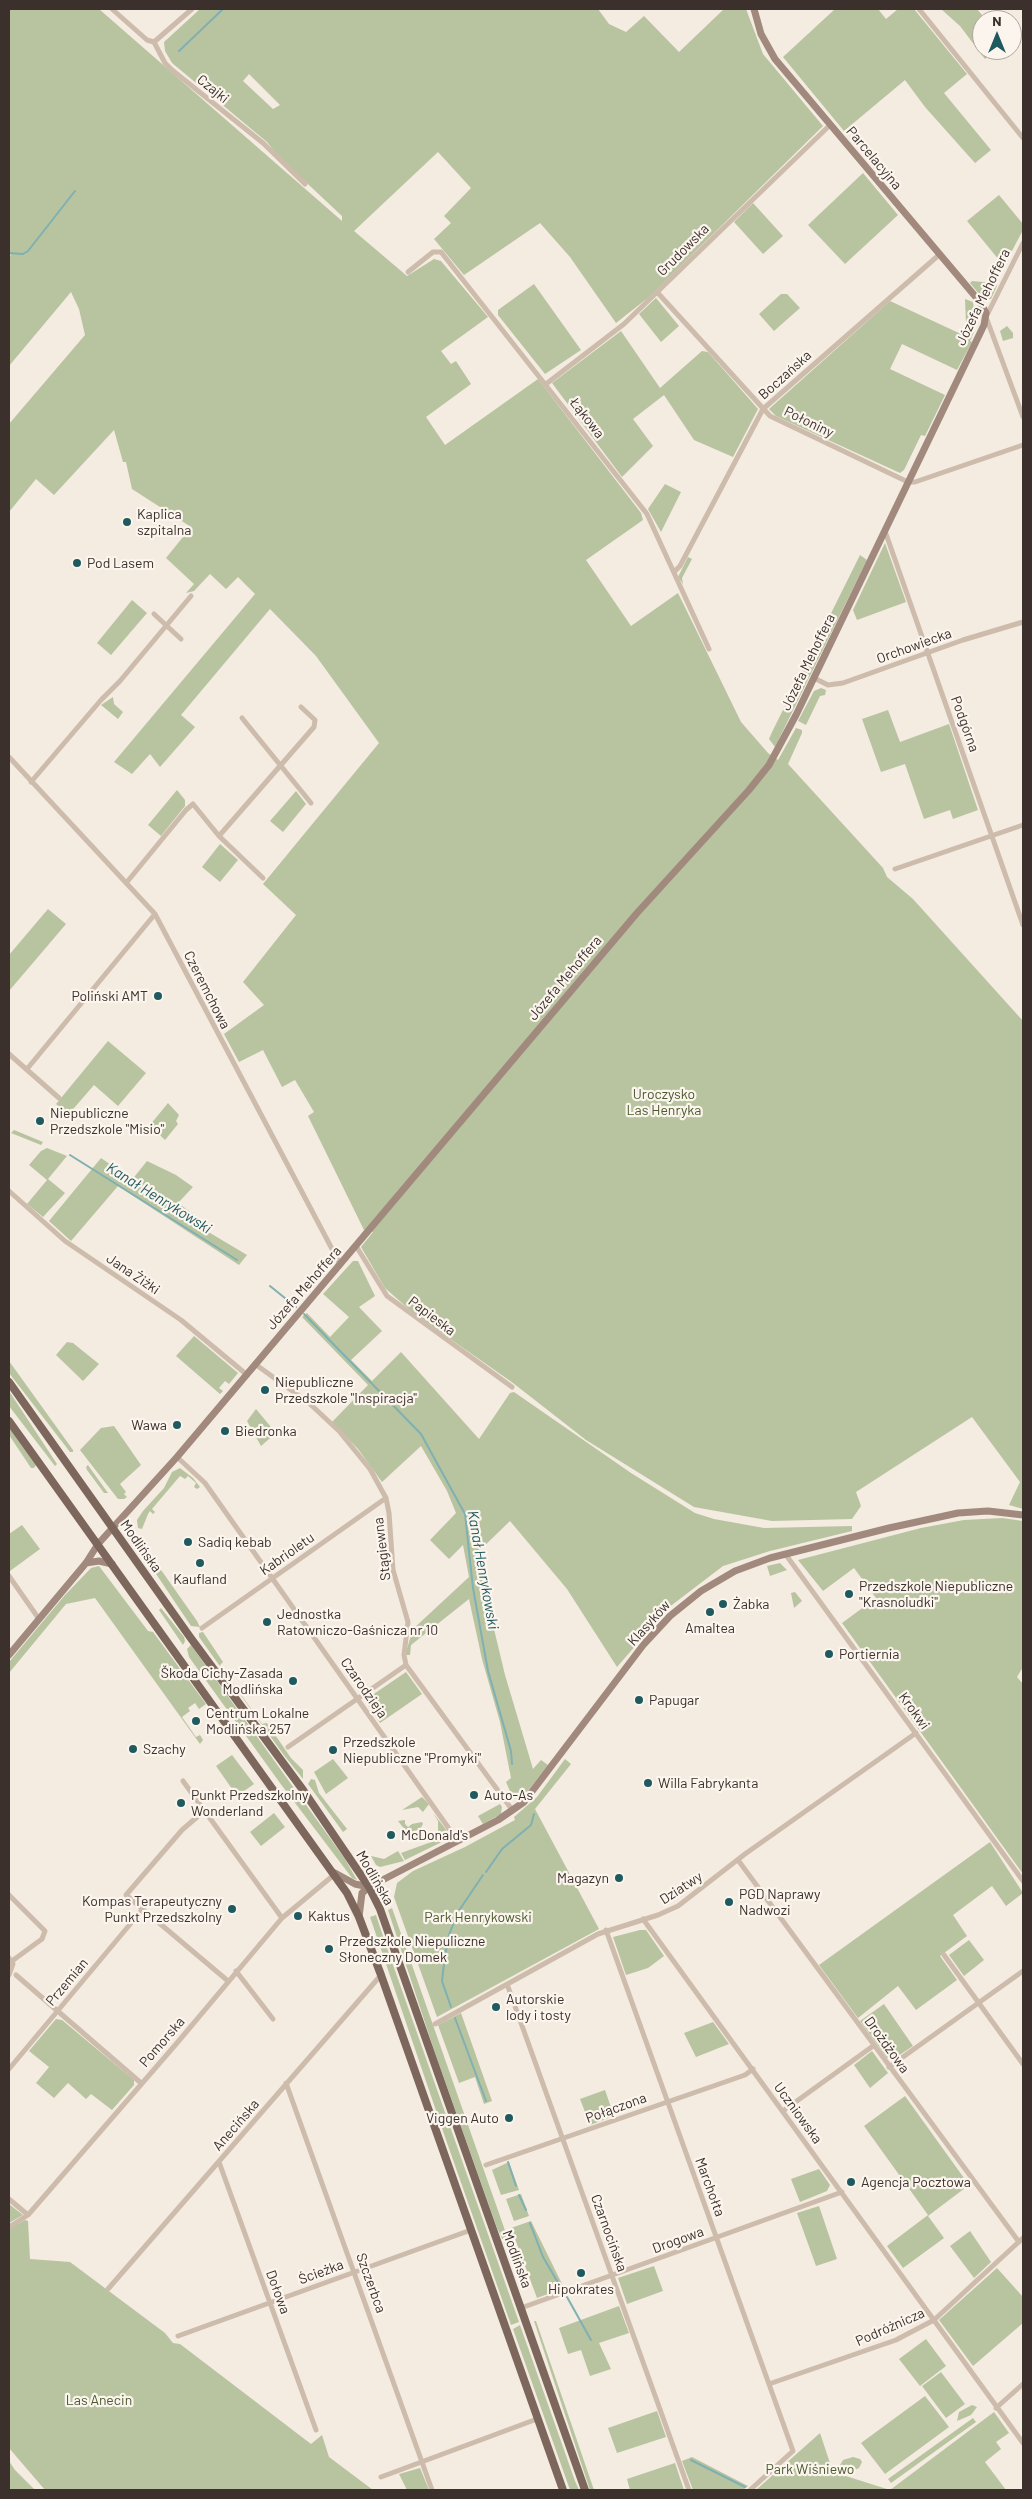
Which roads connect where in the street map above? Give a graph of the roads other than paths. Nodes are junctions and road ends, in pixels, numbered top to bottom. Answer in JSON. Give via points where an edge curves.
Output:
{"nodes":[{"id":1,"x":112,"y":9,"type":"edge"},
{"id":2,"x":192,"y":9,"type":"edge"},
{"id":3,"x":754,"y":9,"type":"edge"},
{"id":4,"x":919,"y":9,"type":"edge"},
{"id":5,"x":154,"y":42,"type":"junction"},
{"id":6,"x":830,"y":125,"type":"junction"},
{"id":7,"x":1023,"y":138,"type":"edge"},
{"id":8,"x":305,"y":184,"type":"dead end"},
{"id":9,"x":1023,"y":244,"type":"edge"},
{"id":10,"x":940,"y":254,"type":"junction"},
{"id":11,"x":408,"y":272,"type":"dead end"},
{"id":12,"x":657,"y":292,"type":"junction"},
{"id":13,"x":986,"y":316,"type":"junction"},
{"id":14,"x":546,"y":384,"type":"junction"},
{"id":15,"x":763,"y":409,"type":"junction"},
{"id":16,"x":1023,"y":417,"type":"edge"},
{"id":17,"x":1023,"y":445,"type":"edge"},
{"id":18,"x":908,"y":482,"type":"junction"},
{"id":19,"x":885,"y":531,"type":"junction"},
{"id":20,"x":674,"y":572,"type":"junction"},
{"id":21,"x":191,"y":596,"type":"dead end"},
{"id":22,"x":154,"y":614,"type":"dead end"},
{"id":23,"x":1023,"y":622,"type":"edge"},
{"id":24,"x":166,"y":625,"type":"junction"},
{"id":25,"x":181,"y":639,"type":"dead end"},
{"id":26,"x":709,"y":649,"type":"dead end"},
{"id":27,"x":928,"y":652,"type":"junction"},
{"id":28,"x":814,"y":678,"type":"junction"},
{"id":29,"x":301,"y":707,"type":"dead end"},
{"id":30,"x":242,"y":718,"type":"dead end"},
{"id":31,"x":9,"y":757,"type":"edge"},
{"id":32,"x":281,"y":766,"type":"junction"},
{"id":33,"x":31,"y":782,"type":"junction"},
{"id":34,"x":311,"y":803,"type":"dead end"},
{"id":35,"x":1023,"y":825,"type":"edge"},
{"id":36,"x":219,"y":836,"type":"junction"},
{"id":37,"x":993,"y":836,"type":"junction"},
{"id":38,"x":895,"y":869,"type":"dead end"},
{"id":39,"x":263,"y":878,"type":"dead end"},
{"id":40,"x":127,"y":882,"type":"junction"},
{"id":41,"x":155,"y":914,"type":"junction"},
{"id":42,"x":1023,"y":925,"type":"edge"},
{"id":43,"x":9,"y":1054,"type":"edge"},
{"id":44,"x":27,"y":1070,"type":"junction"},
{"id":45,"x":58,"y":1098,"type":"dead end"},
{"id":46,"x":9,"y":1191,"type":"edge"},
{"id":47,"x":356,"y":1246,"type":"junction"},
{"id":48,"x":340,"y":1264,"type":"junction"},
{"id":49,"x":255,"y":1364,"type":"junction"},
{"id":50,"x":246,"y":1374,"type":"junction"},
{"id":51,"x":9,"y":1382,"type":"edge"},
{"id":52,"x":512,"y":1387,"type":"dead end"},
{"id":53,"x":9,"y":1421,"type":"edge"},
{"id":54,"x":177,"y":1457,"type":"junction"},
{"id":55,"x":386,"y":1498,"type":"junction"},
{"id":56,"x":1023,"y":1515,"type":"edge"},
{"id":57,"x":113,"y":1528,"type":"junction"},
{"id":58,"x":98,"y":1544,"type":"junction"},
{"id":59,"x":786,"y":1555,"type":"junction"},
{"id":60,"x":86,"y":1563,"type":"junction"},
{"id":61,"x":112,"y":1564,"type":"junction"},
{"id":62,"x":9,"y":1576,"type":"edge"},
{"id":63,"x":272,"y":1578,"type":"junction"},
{"id":64,"x":39,"y":1619,"type":"junction"},
{"id":65,"x":202,"y":1628,"type":"dead end"},
{"id":66,"x":9,"y":1654,"type":"edge"},
{"id":67,"x":406,"y":1665,"type":"junction"},
{"id":68,"x":358,"y":1698,"type":"junction"},
{"id":69,"x":916,"y":1733,"type":"junction"},
{"id":70,"x":288,"y":1747,"type":"dead end"},
{"id":71,"x":183,"y":1781,"type":"dead end"},
{"id":72,"x":204,"y":1811,"type":"junction"},
{"id":73,"x":513,"y":1812,"type":"junction"},
{"id":74,"x":457,"y":1840,"type":"junction"},
{"id":75,"x":738,"y":1860,"type":"junction"},
{"id":76,"x":335,"y":1873,"type":"junction"},
{"id":77,"x":1023,"y":1881,"type":"edge"},
{"id":78,"x":369,"y":1887,"type":"junction"},
{"id":79,"x":9,"y":1895,"type":"edge"},
{"id":80,"x":142,"y":1910,"type":"junction"},
{"id":81,"x":359,"y":1917,"type":"junction"},
{"id":82,"x":282,"y":1918,"type":"junction"},
{"id":83,"x":643,"y":1919,"type":"junction"},
{"id":84,"x":606,"y":1930,"type":"junction"},
{"id":85,"x":944,"y":1956,"type":"dead end"},
{"id":86,"x":10,"y":1959,"type":"edge"},
{"id":87,"x":236,"y":1971,"type":"junction"},
{"id":88,"x":1023,"y":1971,"type":"edge"},
{"id":89,"x":9,"y":1974,"type":"edge"},
{"id":90,"x":16,"y":1974,"type":"dead end"},
{"id":91,"x":381,"y":1975,"type":"junction"},
{"id":92,"x":228,"y":1981,"type":"junction"},
{"id":93,"x":507,"y":1984,"type":"junction"},
{"id":94,"x":979,"y":2003,"type":"junction"},
{"id":95,"x":57,"y":2010,"type":"junction"},
{"id":96,"x":273,"y":2019,"type":"dead end"},
{"id":97,"x":435,"y":2024,"type":"dead end"},
{"id":98,"x":873,"y":2046,"type":"junction"},
{"id":99,"x":1023,"y":2064,"type":"edge"},
{"id":100,"x":889,"y":2067,"type":"junction"},
{"id":101,"x":9,"y":2069,"type":"edge"},
{"id":102,"x":752,"y":2069,"type":"junction"},
{"id":103,"x":141,"y":2083,"type":"junction"},
{"id":104,"x":286,"y":2083,"type":"junction"},
{"id":105,"x":668,"y":2102,"type":"junction"},
{"id":106,"x":783,"y":2111,"type":"junction"},
{"id":107,"x":564,"y":2139,"type":"junction"},
{"id":108,"x":218,"y":2162,"type":"junction"},
{"id":109,"x":486,"y":2165,"type":"dead end"},
{"id":110,"x":842,"y":2192,"type":"junction"},
{"id":111,"x":9,"y":2199,"type":"edge"},
{"id":112,"x":28,"y":2215,"type":"junction"},
{"id":113,"x":9,"y":2226,"type":"edge"},
{"id":114,"x":471,"y":2230,"type":"junction"},
{"id":115,"x":717,"y":2238,"type":"junction"},
{"id":116,"x":1021,"y":2240,"type":"edge"},
{"id":117,"x":355,"y":2271,"type":"junction"},
{"id":118,"x":613,"y":2276,"type":"junction"},
{"id":119,"x":108,"y":2289,"type":"dead end"},
{"id":120,"x":270,"y":2303,"type":"junction"},
{"id":121,"x":521,"y":2308,"type":"junction"},
{"id":122,"x":934,"y":2320,"type":"junction"},
{"id":123,"x":178,"y":2336,"type":"dead end"},
{"id":124,"x":769,"y":2384,"type":"junction"},
{"id":125,"x":1023,"y":2384,"type":"edge"},
{"id":126,"x":996,"y":2408,"type":"junction"},
{"id":127,"x":537,"y":2419,"type":"junction"},
{"id":128,"x":316,"y":2430,"type":"dead end"},
{"id":129,"x":1023,"y":2443,"type":"edge"},
{"id":130,"x":422,"y":2462,"type":"junction"},
{"id":131,"x":381,"y":2476,"type":"dead end"},
{"id":132,"x":432,"y":2490,"type":"edge"},
{"id":133,"x":563,"y":2490,"type":"edge"},
{"id":134,"x":585,"y":2490,"type":"edge"},
{"id":135,"x":689,"y":2490,"type":"edge"},
{"id":136,"x":750,"y":2490,"type":"edge"}],
"edges":[{"from":1,"to":5,"type":"street","name":"Czajki","via":[[147,40]]},
{"from":2,"to":5,"type":"street"},
{"from":3,"to":6,"type":"street","name":"Parcelacyjna","via":[[768,47]]},
{"from":4,"to":7,"type":"street"},
{"from":5,"to":8,"type":"street","name":"Czajki","via":[[172,70],[262,143]]},
{"from":6,"to":10,"type":"street","name":"Parcelacyjna"},
{"from":6,"to":12,"type":"street","name":"Grudowska"},
{"from":9,"to":13,"type":"street","name":"Józefa Mehoffera"},
{"from":10,"to":13,"type":"street","name":"Parcelacyjna","via":[[982,305]]},
{"from":10,"to":15,"type":"street","name":"Boczańska"},
{"from":11,"to":14,"type":"street","name":"Łąkowa","via":[[433,252],[442,252]]},
{"from":12,"to":14,"type":"street","name":"Grudowska","via":[[624,324]]},
{"from":12,"to":15,"type":"street","name":"Połoniny"},
{"from":13,"to":16,"type":"street"},
{"from":13,"to":18,"type":"street","name":"Józefa Mehoffera"},
{"from":14,"to":20,"type":"street","name":"Łąkowa","via":[[647,514]]},
{"from":15,"to":18,"type":"street","name":"Połoniny","via":[[770,416]]},
{"from":15,"to":20,"type":"street","name":"Boczańska"},
{"from":17,"to":18,"type":"street"},
{"from":18,"to":19,"type":"street","name":"Józefa Mehoffera"},
{"from":19,"to":27,"type":"street","name":"Podgórna"},
{"from":19,"to":28,"type":"street","name":"Józefa Mehoffera"},
{"from":20,"to":26,"type":"street","name":"Łąkowa"},
{"from":21,"to":24,"type":"street"},
{"from":22,"to":24,"type":"street"},
{"from":23,"to":27,"type":"street","name":"Orchowiecka"},
{"from":24,"to":25,"type":"street"},
{"from":24,"to":33,"type":"street"},
{"from":27,"to":28,"type":"street","name":"Orchowiecka","via":[[835,686]]},
{"from":27,"to":37,"type":"street","name":"Podgórna"},
{"from":28,"to":47,"type":"street","name":"Józefa Mehoffera","via":[[776,753],[750,790],[635,915]]},
{"from":29,"to":32,"type":"street","via":[[316,723]]},
{"from":30,"to":32,"type":"street"},
{"from":31,"to":33,"type":"street","name":"Czeremchowa"},
{"from":32,"to":34,"type":"street"},
{"from":32,"to":36,"type":"street"},
{"from":33,"to":40,"type":"street","name":"Czeremchowa"},
{"from":35,"to":37,"type":"street"},
{"from":36,"to":39,"type":"street"},
{"from":36,"to":40,"type":"street","via":[[193,804]]},
{"from":37,"to":38,"type":"street"},
{"from":37,"to":42,"type":"street","name":"Podgórna"},
{"from":40,"to":41,"type":"street","name":"Czeremchowa"},
{"from":41,"to":44,"type":"street"},
{"from":41,"to":48,"type":"street","name":"Czeremchowa"},
{"from":43,"to":44,"type":"street"},
{"from":44,"to":45,"type":"street"},
{"from":46,"to":50,"type":"street","name":"Jana Żiżki","via":[[65,1241],[182,1320]]},
{"from":47,"to":48,"type":"street","name":"Józefa Mehoffera"},
{"from":47,"to":52,"type":"street","name":"Papieska","via":[[387,1296]]},
{"from":48,"to":49,"type":"street","name":"Józefa Mehoffera"},
{"from":49,"to":50,"type":"street","name":"Józefa Mehoffera"},
{"from":49,"to":55,"type":"street","name":"Stągiewna","via":[[309,1403],[339,1431],[370,1469]]},
{"from":50,"to":54,"type":"street","name":"Józefa Mehoffera"},
{"from":51,"to":57,"type":"main road","name":"Modlińska"},
{"from":53,"to":58,"type":"main road"},
{"from":54,"to":57,"type":"street","name":"Józefa Mehoffera"},
{"from":54,"to":63,"type":"street","name":"Czarodzieja","via":[[204,1484]]},
{"from":55,"to":63,"type":"street","name":"Kabrioletu"},
{"from":55,"to":67,"type":"street","name":"Stągiewna","via":[[393,1570],[408,1622]]},
{"from":56,"to":59,"type":"street","name":"Klasyków","via":[[988,1511],[946,1515]]},
{"from":57,"to":58,"type":"street","name":"Józefa Mehoffera"},
{"from":57,"to":78,"type":"main road","name":"Modlińska","via":[[303,1790]]},
{"from":58,"to":60,"type":"street","name":"Józefa Mehoffera"},
{"from":58,"to":61,"type":"main road"},
{"from":59,"to":69,"type":"street","name":"Krokwi"},
{"from":59,"to":73,"type":"street","name":"Klasyków","via":[[727,1575],[674,1612],[644,1644],[534,1791]]},
{"from":60,"to":61,"type":"street"},
{"from":60,"to":64,"type":"street","name":"Józefa Mehoffera"},
{"from":61,"to":76,"type":"main road"},
{"from":62,"to":64,"type":"street"},
{"from":63,"to":65,"type":"street","name":"Kabrioletu"},
{"from":63,"to":68,"type":"street","name":"Czarodzieja"},
{"from":64,"to":66,"type":"street","name":"Józefa Mehoffera"},
{"from":67,"to":68,"type":"street"},
{"from":67,"to":73,"type":"street"},
{"from":68,"to":70,"type":"street"},
{"from":68,"to":74,"type":"street","name":"Czarodzieja"},
{"from":69,"to":75,"type":"street","name":"Dziatwy"},
{"from":69,"to":77,"type":"street","name":"Krokwi"},
{"from":71,"to":72,"type":"street"},
{"from":72,"to":80,"type":"street","via":[[182,1830],[126,1895]]},
{"from":72,"to":82,"type":"street"},
{"from":73,"to":74,"type":"street","name":"Klasyków"},
{"from":74,"to":78,"type":"street","name":"Klasyków"},
{"from":75,"to":83,"type":"street","name":"Dziatwy","via":[[678,1906]]},
{"from":75,"to":98,"type":"street","name":"Drożdżowa"},
{"from":76,"to":78,"type":"street","via":[[355,1884]]},
{"from":76,"to":81,"type":"main road"},
{"from":76,"to":82,"type":"street","name":"Pomorska"},
{"from":78,"to":81,"type":"street","via":[[362,1893]]},
{"from":78,"to":121,"type":"main road","name":"Modlińska","via":[[380,1909]]},
{"from":79,"to":86,"type":"street","via":[[45,1931],[42,1939]]},
{"from":80,"to":92,"type":"street"},
{"from":80,"to":95,"type":"street","name":"Przemian"},
{"from":81,"to":91,"type":"main road"},
{"from":82,"to":87,"type":"street","name":"Pomorska"},
{"from":83,"to":84,"type":"street","name":"Dziatwy"},
{"from":83,"to":102,"type":"street","name":"Uczniowska"},
{"from":84,"to":93,"type":"street","name":"Dziatwy"},
{"from":84,"to":105,"type":"street","name":"Marchołta"},
{"from":85,"to":94,"type":"street"},
{"from":86,"to":89,"type":"street","via":[[13,1969]]},
{"from":87,"to":92,"type":"street","name":"Pomorska"},
{"from":87,"to":96,"type":"street"},
{"from":88,"to":94,"type":"street"},
{"from":90,"to":95,"type":"street"},
{"from":91,"to":104,"type":"street","name":"Anecińska"},
{"from":91,"to":114,"type":"main road"},
{"from":92,"to":103,"type":"street","name":"Pomorska"},
{"from":93,"to":97,"type":"street","name":"Dziatwy"},
{"from":93,"to":107,"type":"street","name":"Czarnocińska"},
{"from":94,"to":99,"type":"street"},
{"from":94,"to":100,"type":"street"},
{"from":95,"to":101,"type":"street","name":"Przemian"},
{"from":95,"to":103,"type":"street"},
{"from":98,"to":100,"type":"street","name":"Drożdżowa"},
{"from":98,"to":106,"type":"street"},
{"from":100,"to":116,"type":"street","name":"Drożdżowa"},
{"from":102,"to":105,"type":"street","name":"Połączona","via":[[744,2075]]},
{"from":102,"to":106,"type":"street","name":"Uczniowska"},
{"from":103,"to":112,"type":"street","name":"Pomorska"},
{"from":104,"to":108,"type":"street","name":"Anecińska"},
{"from":104,"to":117,"type":"street","name":"Szczerbca"},
{"from":105,"to":107,"type":"street","name":"Połączona"},
{"from":105,"to":115,"type":"street","name":"Marchołta"},
{"from":106,"to":110,"type":"street","name":"Uczniowska"},
{"from":107,"to":109,"type":"street","name":"Połączona"},
{"from":107,"to":118,"type":"street","name":"Czarnocińska"},
{"from":108,"to":119,"type":"street","name":"Anecińska"},
{"from":108,"to":120,"type":"street","name":"Dołowa"},
{"from":110,"to":115,"type":"street","name":"Drogowa"},
{"from":110,"to":122,"type":"street","name":"Uczniowska"},
{"from":111,"to":112,"type":"street"},
{"from":112,"to":113,"type":"street","name":"Pomorska"},
{"from":114,"to":117,"type":"street","name":"Ścieżka"},
{"from":114,"to":127,"type":"main road"},
{"from":115,"to":118,"type":"street","name":"Drogowa"},
{"from":115,"to":124,"type":"street","name":"Marchołta"},
{"from":116,"to":122,"type":"street","name":"Podróżnicza"},
{"from":117,"to":120,"type":"street","name":"Ścieżka"},
{"from":117,"to":130,"type":"street","name":"Szczerbca"},
{"from":118,"to":121,"type":"street","name":"Drogowa"},
{"from":118,"to":135,"type":"street","name":"Czarnocińska"},
{"from":120,"to":123,"type":"street","name":"Ścieżka"},
{"from":120,"to":128,"type":"street","name":"Dołowa"},
{"from":121,"to":134,"type":"main road","name":"Modlińska"},
{"from":122,"to":124,"type":"street","name":"Podróżnicza","via":[[896,2340]]},
{"from":122,"to":126,"type":"street","name":"Uczniowska"},
{"from":124,"to":136,"type":"street","name":"Marchołta","via":[[793,2451]]},
{"from":125,"to":126,"type":"street"},
{"from":126,"to":129,"type":"street","name":"Uczniowska"},
{"from":127,"to":130,"type":"street"},
{"from":127,"to":133,"type":"main road"},
{"from":130,"to":131,"type":"street"},
{"from":130,"to":132,"type":"street","name":"Szczerbca"}]}
